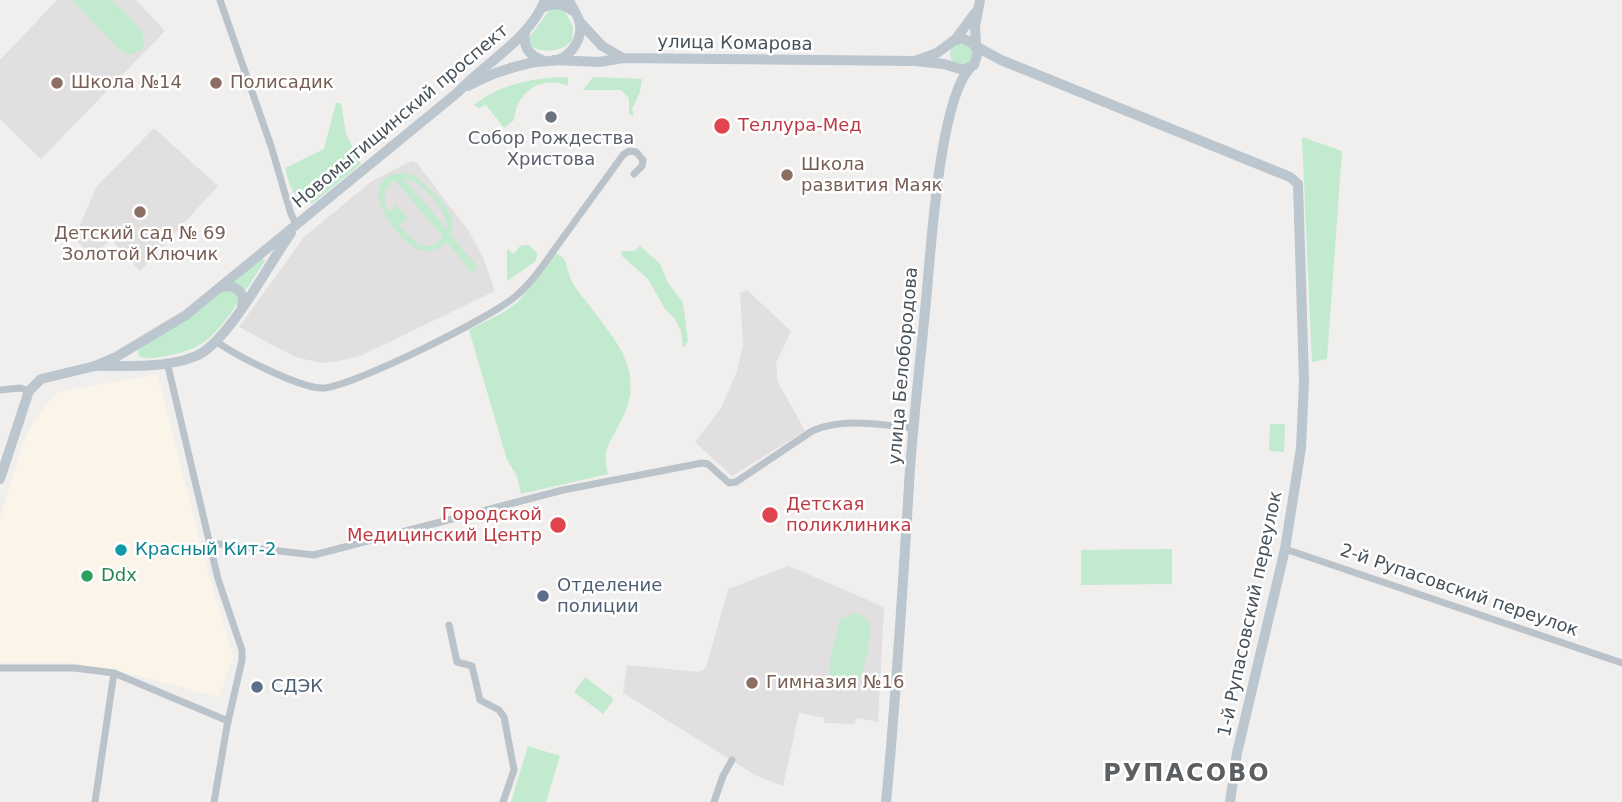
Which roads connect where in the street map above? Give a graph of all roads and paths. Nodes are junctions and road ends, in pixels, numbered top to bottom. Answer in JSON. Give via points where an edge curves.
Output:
{"nodes":[{"id":1,"x":220,"y":0,"type":"edge"},
{"id":2,"x":569,"y":0,"type":"edge"},
{"id":3,"x":979,"y":3,"type":"edge"},
{"id":4,"x":544,"y":4,"type":"edge"},
{"id":5,"x":577,"y":16,"type":"junction"},
{"id":6,"x":525,"y":31,"type":"junction"},
{"id":7,"x":952,"y":43,"type":"junction"},
{"id":8,"x":976,"y":46,"type":"junction"},
{"id":9,"x":623,"y":58,"type":"junction"},
{"id":10,"x":1001,"y":60,"type":"junction"},
{"id":11,"x":549,"y":61,"type":"junction"},
{"id":12,"x":915,"y":61,"type":"junction"},
{"id":13,"x":951,"y":66,"type":"junction"},
{"id":14,"x":973,"y":66,"type":"junction"},
{"id":15,"x":458,"y":92,"type":"junction"},
{"id":16,"x":954,"y":102,"type":"junction"},
{"id":17,"x":634,"y":174,"type":"dead end"},
{"id":18,"x":297,"y":226,"type":"junction"},
{"id":19,"x":221,"y":287,"type":"junction"},
{"id":20,"x":242,"y":306,"type":"junction"},
{"id":21,"x":216,"y":341,"type":"junction"},
{"id":22,"x":136,"y":346,"type":"junction"},
{"id":23,"x":167,"y":362,"type":"junction"},
{"id":24,"x":148,"y":365,"type":"junction"},
{"id":25,"x":95,"y":366,"type":"junction"},
{"id":26,"x":0,"y":390,"type":"edge"},
{"id":27,"x":29,"y":391,"type":"junction"},
{"id":28,"x":914,"y":428,"type":"junction"},
{"id":29,"x":0,"y":479,"type":"edge"},
{"id":30,"x":211,"y":543,"type":"junction"},
{"id":31,"x":1285,"y":549,"type":"junction"},
{"id":32,"x":449,"y":625,"type":"dead end"},
{"id":33,"x":1622,"y":663,"type":"edge"},
{"id":34,"x":0,"y":668,"type":"edge"},
{"id":35,"x":114,"y":673,"type":"junction"},
{"id":36,"x":228,"y":721,"type":"junction"},
{"id":37,"x":732,"y":760,"type":"dead end"},
{"id":38,"x":95,"y":802,"type":"edge"},
{"id":39,"x":214,"y":802,"type":"edge"},
{"id":40,"x":503,"y":802,"type":"edge"},
{"id":41,"x":714,"y":802,"type":"edge"},
{"id":42,"x":886,"y":802,"type":"edge"},
{"id":43,"x":1230,"y":802,"type":"edge"}],
"edges":[{"from":1,"to":18,"type":"street"},
{"from":2,"to":5,"type":"street"},
{"from":3,"to":7,"type":"street"},
{"from":3,"to":8,"type":"street"},
{"from":4,"to":5,"type":"street","name":"Новомытищинский проспект","via":[[560,4]]},
{"from":4,"to":6,"type":"street","name":"Новомытищинский проспект"},
{"from":5,"to":9,"type":"street","via":[[602,46]]},
{"from":5,"to":11,"type":"street","via":[[575,45]]},
{"from":6,"to":11,"type":"street","name":"Новомытищинский проспект","via":[[525,46]]},
{"from":6,"to":15,"type":"street","name":"Новомытищинский проспект"},
{"from":7,"to":8,"type":"street","via":[[966,39]]},
{"from":7,"to":12,"type":"street","name":"улица Комарова"},
{"from":7,"to":13,"type":"street","via":[[946,57]]},
{"from":8,"to":10,"type":"street"},
{"from":8,"to":14,"type":"street"},
{"from":9,"to":11,"type":"street","name":"улица Комарова"},
{"from":9,"to":12,"type":"street","name":"улица Комарова"},
{"from":10,"to":14,"type":"street","via":[[988,58]]},
{"from":10,"to":31,"type":"street","name":"1-й Рупасовский переулок","via":[[1297,182],[1304,406]]},
{"from":11,"to":15,"type":"street","via":[[492,74]]},
{"from":12,"to":13,"type":"street","name":"улица Комарова"},
{"from":13,"to":14,"type":"street","via":[[962,70]]},
{"from":13,"to":16,"type":"street","name":"улица Белобородова"},
{"from":14,"to":16,"type":"street","name":"улица Белобородова","via":[[961,81]]},
{"from":15,"to":18,"type":"street","name":"Новомытищинский проспект"},
{"from":16,"to":28,"type":"street","name":"улица Белобородова","via":[[937,193]]},
{"from":17,"to":21,"type":"street","via":[[643,160],[629,151],[510,302],[348,382],[323,388],[303,384],[234,354]]},
{"from":18,"to":19,"type":"street","name":"Новомытищинский проспект"},
{"from":18,"to":20,"type":"street","name":"Новомытищинский проспект"},
{"from":19,"to":20,"type":"street","via":[[232,286],[240,292]]},
{"from":19,"to":22,"type":"street","name":"Новомытищинский проспект"},
{"from":20,"to":21,"type":"street","name":"Новомытищинский проспект"},
{"from":21,"to":23,"type":"street","name":"Новомытищинский проспект","via":[[197,356]]},
{"from":22,"to":24,"type":"street","via":[[137,359]]},
{"from":22,"to":25,"type":"street","name":"Новомытищинский проспект"},
{"from":23,"to":24,"type":"street","name":"Новомытищинский проспект"},
{"from":23,"to":30,"type":"street"},
{"from":24,"to":25,"type":"street","name":"Новомытищинский проспект"},
{"from":25,"to":27,"type":"street","name":"Новомытищинский проспект","via":[[41,379]]},
{"from":26,"to":27,"type":"street"},
{"from":27,"to":29,"type":"street"},
{"from":28,"to":30,"type":"street","via":[[848,423],[823,426],[736,482],[702,463],[564,490],[314,555]]},
{"from":28,"to":42,"type":"street","name":"улица Белобородова"},
{"from":30,"to":36,"type":"street","via":[[242,650]]},
{"from":31,"to":33,"type":"street","name":"2-й Рупасовский переулок"},
{"from":31,"to":43,"type":"street","name":"1-й Рупасовский переулок","via":[[1237,752]]},
{"from":32,"to":40,"type":"street","via":[[457,662],[472,666],[480,700],[504,717],[514,770]]},
{"from":34,"to":35,"type":"street"},
{"from":35,"to":36,"type":"street"},
{"from":35,"to":38,"type":"street"},
{"from":36,"to":39,"type":"street"},
{"from":37,"to":41,"type":"street"}]}
